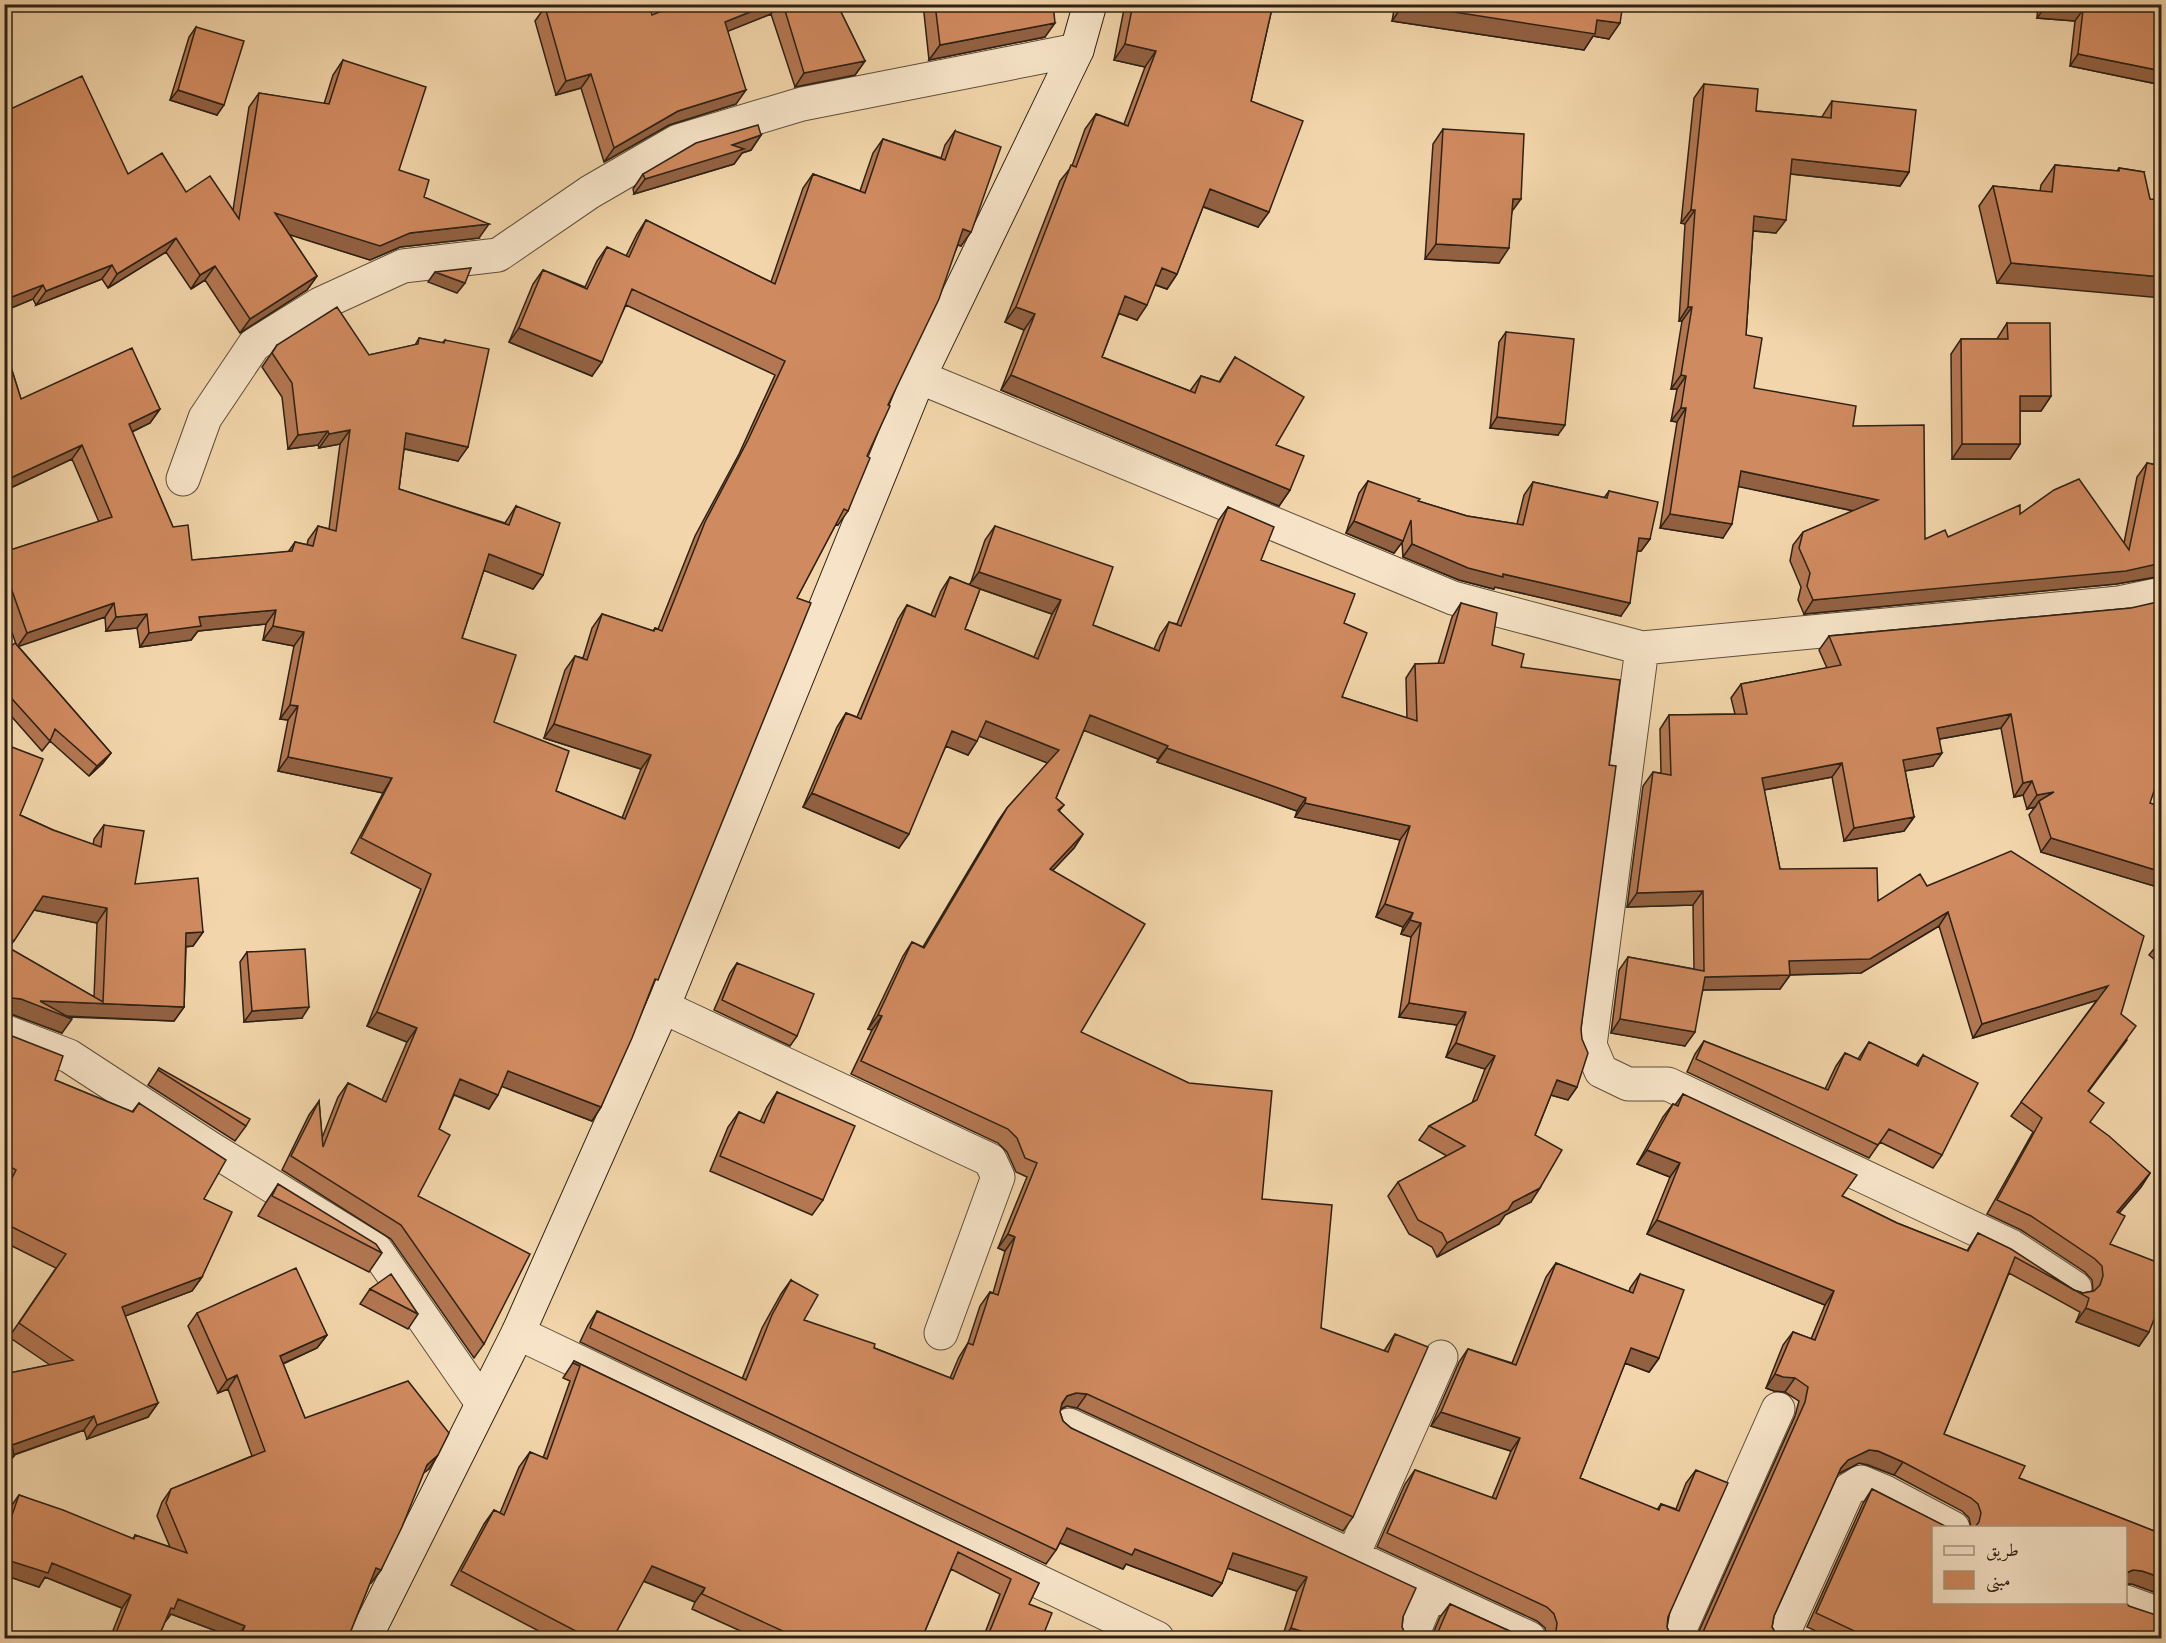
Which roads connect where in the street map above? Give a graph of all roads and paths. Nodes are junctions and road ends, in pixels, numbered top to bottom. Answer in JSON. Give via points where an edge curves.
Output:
{"nodes":[{"id":1,"x":1090,"y":4,"type":"edge"},
{"id":2,"x":1077,"y":50,"type":"junction"},
{"id":3,"x":919,"y":377,"type":"junction"},
{"id":4,"x":183,"y":479,"type":"dead end"},
{"id":5,"x":2162,"y":594,"type":"edge"},
{"id":6,"x":1642,"y":648,"type":"junction"},
{"id":7,"x":663,"y":1007,"type":"junction"},
{"id":8,"x":4,"y":1030,"type":"edge"},
{"id":9,"x":2075,"y":1288,"type":"edge"},
{"id":10,"x":518,"y":1333,"type":"junction"},
{"id":11,"x":941,"y":1333,"type":"dead end"},
{"id":12,"x":1441,"y":1357,"type":"dead end"},
{"id":13,"x":482,"y":1404,"type":"junction"},
{"id":14,"x":1778,"y":1409,"type":"dead end"},
{"id":15,"x":1069,"y":1425,"type":"edge"},
{"id":16,"x":1951,"y":1526,"type":"edge"},
{"id":17,"x":1352,"y":1557,"type":"junction"},
{"id":18,"x":1430,"y":1593,"type":"junction"},
{"id":19,"x":2127,"y":1602,"type":"edge"},
{"id":20,"x":2162,"y":1615,"type":"edge"},
{"id":21,"x":367,"y":1638,"type":"edge"},
{"id":22,"x":1156,"y":1638,"type":"edge"},
{"id":23,"x":1412,"y":1638,"type":"edge"},
{"id":24,"x":1529,"y":1638,"type":"edge"},
{"id":25,"x":1676,"y":1638,"type":"edge"},
{"id":26,"x":1781,"y":1638,"type":"edge"}],
"edges":[{"from":1,"to":2,"type":"street"},
{"from":2,"to":3,"type":"street"},
{"from":2,"to":4,"type":"street","via":[[802,104],[678,141],[590,192],[498,255],[403,266],[320,304],[254,345],[205,418]]},
{"from":3,"to":6,"type":"street","via":[[1453,598]]},
{"from":3,"to":7,"type":"street"},
{"from":5,"to":6,"type":"street","via":[[2108,604]]},
{"from":6,"to":9,"type":"street","via":[[1590,1045],[1601,1071],[1628,1084],[1668,1084],[2011,1246]]},
{"from":7,"to":10,"type":"street"},
{"from":7,"to":11,"type":"street","via":[[990,1160],[998,1177]]},
{"from":8,"to":13,"type":"street","via":[[69,1056],[376,1250]]},
{"from":10,"to":13,"type":"street"},
{"from":10,"to":22,"type":"street"},
{"from":12,"to":17,"type":"street"},
{"from":13,"to":21,"type":"street"},
{"from":14,"to":25,"type":"street"},
{"from":15,"to":17,"type":"street"},
{"from":16,"to":26,"type":"street","via":[[1861,1482],[1848,1490]]},
{"from":17,"to":18,"type":"street"},
{"from":18,"to":23,"type":"street"},
{"from":18,"to":24,"type":"street"},
{"from":19,"to":20,"type":"street"}]}
